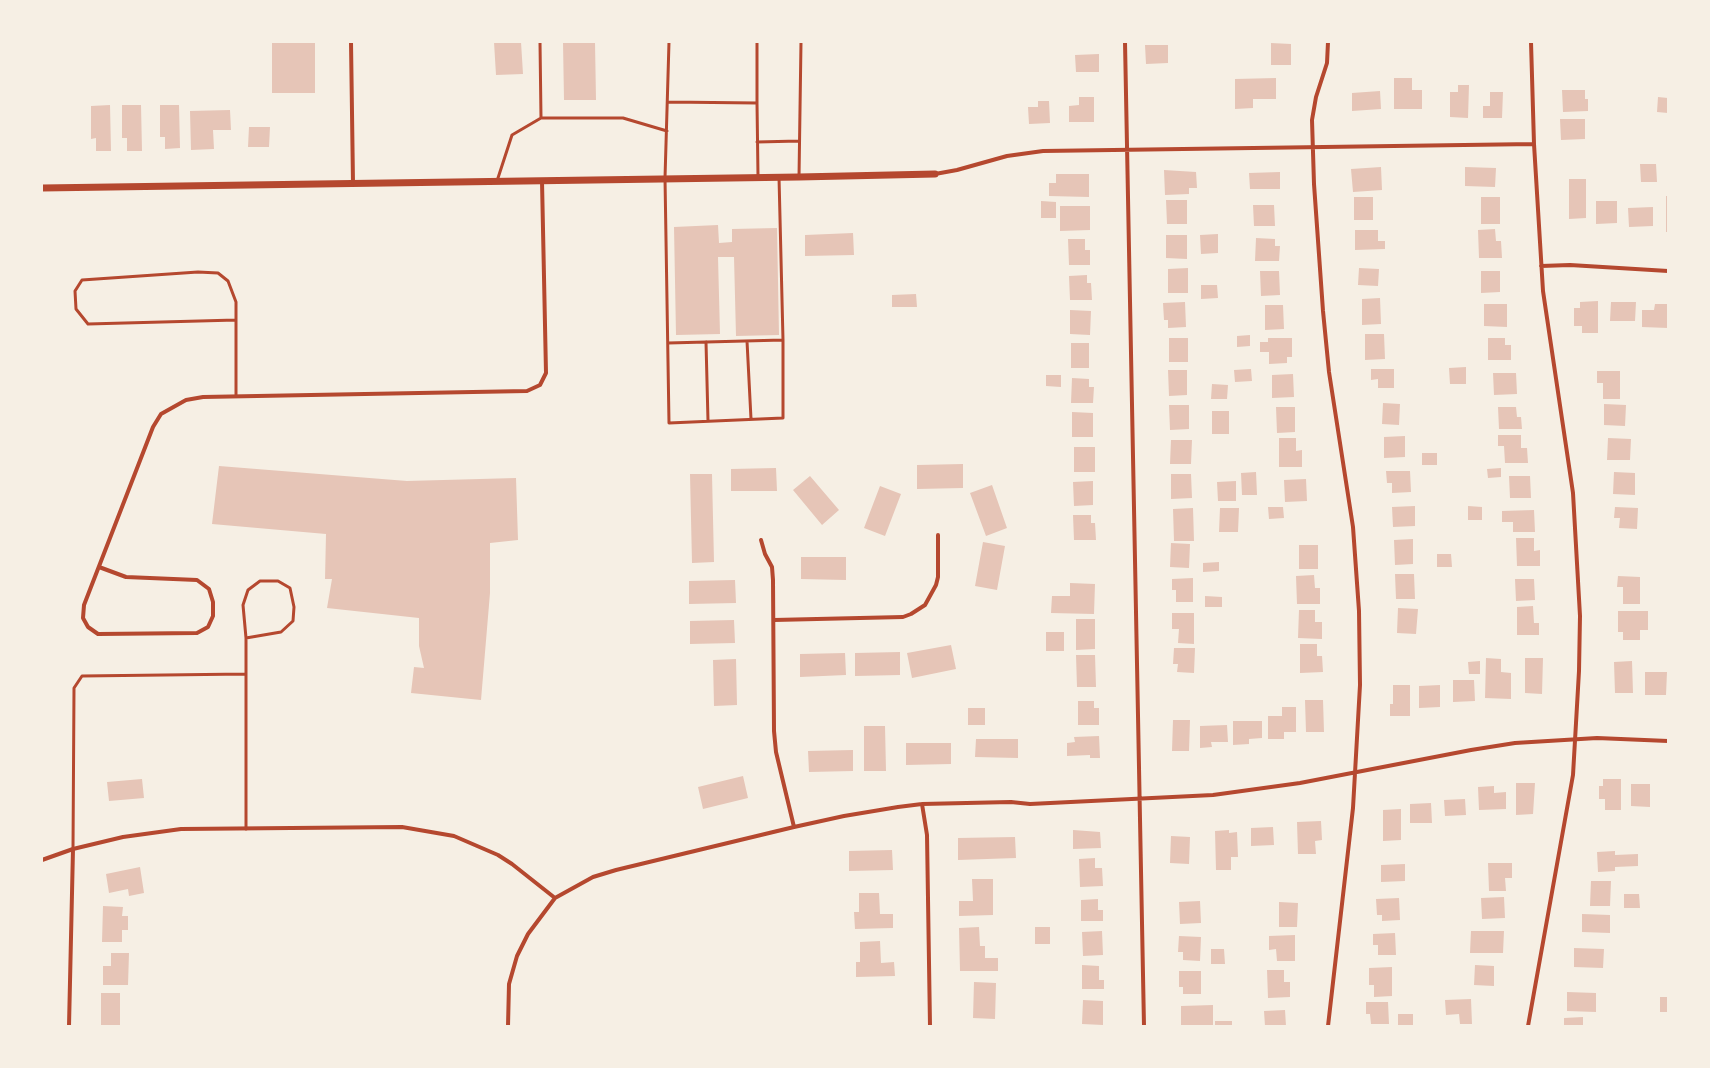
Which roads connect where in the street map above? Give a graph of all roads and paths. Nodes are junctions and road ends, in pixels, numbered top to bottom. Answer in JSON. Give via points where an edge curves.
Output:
{"nodes":[{"id":1,"x":351,"y":42,"type":"edge"},
{"id":2,"x":540,"y":42,"type":"edge"},
{"id":3,"x":669,"y":42,"type":"edge"},
{"id":4,"x":757,"y":42,"type":"edge"},
{"id":5,"x":801,"y":42,"type":"edge"},
{"id":6,"x":1125,"y":42,"type":"edge"},
{"id":7,"x":1328,"y":42,"type":"edge"},
{"id":8,"x":1531,"y":42,"type":"edge"},
{"id":9,"x":668,"y":102,"type":"junction"},
{"id":10,"x":757,"y":103,"type":"junction"},
{"id":11,"x":541,"y":118,"type":"junction"},
{"id":12,"x":667,"y":131,"type":"junction"},
{"id":13,"x":800,"y":141,"type":"junction"},
{"id":14,"x":757,"y":142,"type":"junction"},
{"id":15,"x":1534,"y":144,"type":"junction"},
{"id":16,"x":1313,"y":146,"type":"junction"},
{"id":17,"x":1128,"y":151,"type":"junction"},
{"id":18,"x":935,"y":174,"type":"joint"},
{"id":19,"x":779,"y":176,"type":"junction"},
{"id":20,"x":758,"y":177,"type":"junction"},
{"id":21,"x":799,"y":177,"type":"junction"},
{"id":22,"x":665,"y":178,"type":"junction"},
{"id":23,"x":497,"y":181,"type":"junction"},
{"id":24,"x":542,"y":181,"type":"junction"},
{"id":25,"x":353,"y":182,"type":"junction"},
{"id":26,"x":42,"y":188,"type":"edge"},
{"id":27,"x":1541,"y":266,"type":"junction"},
{"id":28,"x":1668,"y":271,"type":"edge"},
{"id":29,"x":236,"y":320,"type":"junction"},
{"id":30,"x":784,"y":340,"type":"junction"},
{"id":31,"x":747,"y":341,"type":"junction"},
{"id":32,"x":706,"y":342,"type":"junction"},
{"id":33,"x":668,"y":343,"type":"junction"},
{"id":34,"x":236,"y":396,"type":"junction"},
{"id":35,"x":751,"y":419,"type":"junction"},
{"id":36,"x":708,"y":421,"type":"junction"},
{"id":37,"x":938,"y":535,"type":"dead end"},
{"id":38,"x":762,"y":540,"type":"dead end"},
{"id":39,"x":99,"y":567,"type":"junction"},
{"id":40,"x":774,"y":620,"type":"junction"},
{"id":41,"x":246,"y":638,"type":"junction"},
{"id":42,"x":246,"y":674,"type":"junction"},
{"id":43,"x":1575,"y":739,"type":"junction"},
{"id":44,"x":1668,"y":741,"type":"edge"},
{"id":45,"x":1356,"y":773,"type":"junction"},
{"id":46,"x":1140,"y":800,"type":"junction"},
{"id":47,"x":922,"y":804,"type":"junction"},
{"id":48,"x":794,"y":827,"type":"junction"},
{"id":49,"x":246,"y":829,"type":"junction"},
{"id":50,"x":72,"y":849,"type":"junction"},
{"id":51,"x":42,"y":860,"type":"edge"},
{"id":52,"x":555,"y":898,"type":"junction"},
{"id":53,"x":69,"y":1026,"type":"edge"},
{"id":54,"x":508,"y":1026,"type":"edge"},
{"id":55,"x":930,"y":1026,"type":"edge"},
{"id":56,"x":1144,"y":1026,"type":"edge"},
{"id":57,"x":1328,"y":1026,"type":"edge"},
{"id":58,"x":1528,"y":1026,"type":"edge"}],
"edges":[{"from":1,"to":25,"type":"street"},
{"from":2,"to":11,"type":"lane"},
{"from":3,"to":9,"type":"lane"},
{"from":4,"to":10,"type":"lane"},
{"from":5,"to":13,"type":"lane"},
{"from":6,"to":17,"type":"street"},
{"from":7,"to":16,"type":"street","via":[[1327,63],[1313,108]]},
{"from":8,"to":15,"type":"street"},
{"from":9,"to":10,"type":"lane"},
{"from":9,"to":12,"type":"lane"},
{"from":10,"to":14,"type":"lane"},
{"from":11,"to":12,"type":"lane","via":[[623,118]]},
{"from":11,"to":23,"type":"lane","via":[[512,135]]},
{"from":12,"to":22,"type":"lane"},
{"from":13,"to":14,"type":"lane"},
{"from":13,"to":21,"type":"lane"},
{"from":14,"to":20,"type":"lane"},
{"from":15,"to":16,"type":"street"},
{"from":15,"to":27,"type":"street"},
{"from":16,"to":17,"type":"street"},
{"from":16,"to":45,"type":"street","via":[[1323,311],[1334,408],[1353,527],[1356,566],[1360,685]]},
{"from":17,"to":18,"type":"street","via":[[1043,151],[1007,156]]},
{"from":17,"to":46,"type":"street"},
{"from":18,"to":21,"type":"street"},
{"from":19,"to":20,"type":"street"},
{"from":19,"to":21,"type":"street"},
{"from":19,"to":30,"type":"lane"},
{"from":20,"to":22,"type":"street"},
{"from":22,"to":24,"type":"street"},
{"from":22,"to":33,"type":"lane"},
{"from":23,"to":24,"type":"street"},
{"from":23,"to":25,"type":"street"},
{"from":24,"to":34,"type":"street","via":[[546,373],[540,385],[527,391]]},
{"from":25,"to":26,"type":"street"},
{"from":27,"to":28,"type":"street","via":[[1570,265]]},
{"from":27,"to":43,"type":"street","via":[[1577,531],[1580,616]]},
{"from":29,"to":29,"type":"lane","via":[[236,302],[228,281],[218,273],[198,272],[82,280],[75,291],[76,309],[88,324]]},
{"from":29,"to":34,"type":"lane"},
{"from":30,"to":31,"type":"lane"},
{"from":30,"to":35,"type":"lane","via":[[784,418]]},
{"from":31,"to":32,"type":"lane"},
{"from":31,"to":35,"type":"lane"},
{"from":32,"to":33,"type":"lane"},
{"from":32,"to":36,"type":"lane"},
{"from":33,"to":36,"type":"lane","via":[[669,423]]},
{"from":34,"to":39,"type":"street","via":[[194,398],[161,414],[153,427]]},
{"from":35,"to":36,"type":"lane"},
{"from":37,"to":40,"type":"street","via":[[936,585],[926,605],[911,614],[903,617]]},
{"from":38,"to":40,"type":"street","via":[[765,554],[772,567]]},
{"from":39,"to":39,"type":"street","via":[[126,577],[197,580],[209,589],[213,602],[213,616],[208,627],[197,633],[98,634],[88,627],[83,618],[84,605]]},
{"from":40,"to":48,"type":"street","via":[[776,752]]},
{"from":41,"to":41,"type":"lane","via":[[282,632],[293,621],[294,607],[290,588],[278,581],[260,581],[248,590],[243,605]]},
{"from":41,"to":42,"type":"lane"},
{"from":42,"to":49,"type":"lane"},
{"from":42,"to":50,"type":"lane","via":[[82,676],[74,688]]},
{"from":43,"to":44,"type":"street"},
{"from":43,"to":45,"type":"street","via":[[1515,743]]},
{"from":43,"to":58,"type":"street","via":[[1566,821]]},
{"from":45,"to":46,"type":"street","via":[[1213,795]]},
{"from":45,"to":57,"type":"street"},
{"from":46,"to":47,"type":"street"},
{"from":46,"to":56,"type":"street"},
{"from":47,"to":48,"type":"street"},
{"from":47,"to":55,"type":"street","via":[[927,835]]},
{"from":48,"to":52,"type":"street","via":[[616,870],[588,880]]},
{"from":49,"to":50,"type":"street","via":[[181,829],[123,837]]},
{"from":49,"to":52,"type":"street","via":[[402,827],[454,836],[498,855]]},
{"from":50,"to":51,"type":"street"},
{"from":50,"to":53,"type":"street"},
{"from":52,"to":54,"type":"street","via":[[528,934],[517,956],[509,984]]}]}
